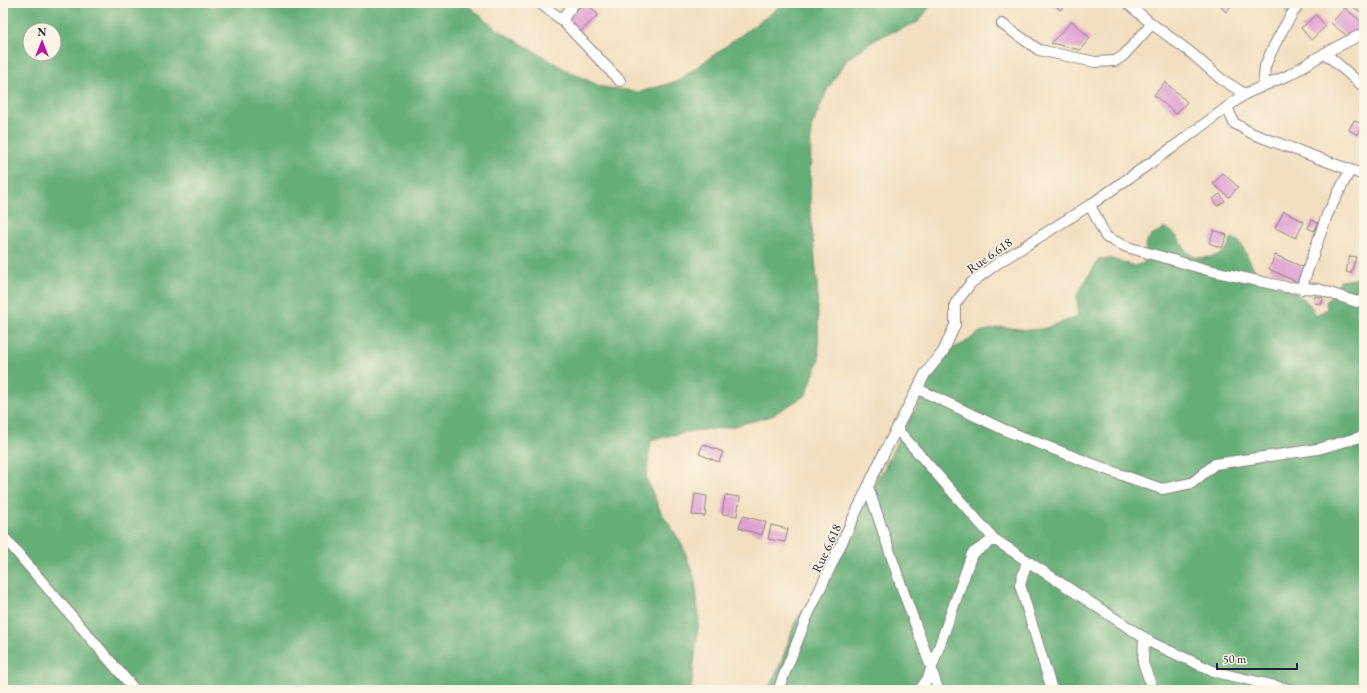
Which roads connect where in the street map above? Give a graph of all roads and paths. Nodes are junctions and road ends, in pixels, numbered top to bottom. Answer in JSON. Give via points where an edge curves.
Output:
{"nodes":[{"id":1,"x":540,"y":3,"type":"edge"},
{"id":2,"x":574,"y":3,"type":"edge"},
{"id":3,"x":1127,"y":3,"type":"edge"},
{"id":4,"x":1299,"y":3,"type":"edge"},
{"id":5,"x":562,"y":20,"type":"junction"},
{"id":6,"x":1002,"y":24,"type":"dead end"},
{"id":7,"x":1152,"y":24,"type":"junction"},
{"id":8,"x":1364,"y":33,"type":"edge"},
{"id":9,"x":1325,"y":54,"type":"junction"},
{"id":10,"x":620,"y":81,"type":"dead end"},
{"id":11,"x":1263,"y":86,"type":"junction"},
{"id":12,"x":1364,"y":87,"type":"edge"},
{"id":13,"x":1245,"y":94,"type":"junction"},
{"id":14,"x":1227,"y":107,"type":"junction"},
{"id":15,"x":1350,"y":170,"type":"junction"},
{"id":16,"x":1364,"y":175,"type":"edge"},
{"id":17,"x":1090,"y":205,"type":"junction"},
{"id":18,"x":1301,"y":289,"type":"junction"},
{"id":19,"x":1364,"y":299,"type":"edge"},
{"id":20,"x":918,"y":389,"type":"junction"},
{"id":21,"x":897,"y":429,"type":"junction"},
{"id":22,"x":1364,"y":436,"type":"edge"},
{"id":23,"x":868,"y":487,"type":"junction"},
{"id":24,"x":3,"y":536,"type":"edge"},
{"id":25,"x":994,"y":539,"type":"junction"},
{"id":26,"x":1027,"y":561,"type":"junction"},
{"id":27,"x":1144,"y":637,"type":"junction"},
{"id":28,"x":932,"y":667,"type":"junction"},
{"id":29,"x":136,"y":690,"type":"edge"},
{"id":30,"x":778,"y":690,"type":"edge"},
{"id":31,"x":920,"y":690,"type":"edge"},
{"id":32,"x":938,"y":690,"type":"edge"},
{"id":33,"x":1052,"y":690,"type":"edge"},
{"id":34,"x":1153,"y":690,"type":"edge"},
{"id":35,"x":1293,"y":690,"type":"edge"}],
"edges":[{"from":1,"to":5,"type":"street"},
{"from":2,"to":5,"type":"street"},
{"from":3,"to":7,"type":"street"},
{"from":4,"to":11,"type":"street","via":[[1284,26],[1270,56],[1265,68]]},
{"from":5,"to":10,"type":"street"},
{"from":6,"to":7,"type":"street","via":[[1039,50],[1095,62],[1115,61],[1123,56]]},
{"from":7,"to":13,"type":"street","via":[[1221,79]]},
{"from":8,"to":9,"type":"street","name":"Rue 6.618"},
{"from":9,"to":11,"type":"street","name":"Rue 6.618","via":[[1289,75]]},
{"from":9,"to":12,"type":"street"},
{"from":11,"to":13,"type":"street","name":"Rue 6.618"},
{"from":13,"to":14,"type":"street","name":"Rue 6.618"},
{"from":14,"to":15,"type":"street","via":[[1234,123],[1253,134]]},
{"from":14,"to":17,"type":"street","name":"Rue 6.618"},
{"from":15,"to":16,"type":"street"},
{"from":15,"to":18,"type":"street","via":[[1327,215]]},
{"from":17,"to":18,"type":"street","via":[[1106,237],[1127,247],[1208,270]]},
{"from":17,"to":20,"type":"street","name":"Rue 6.618","via":[[971,283],[955,304],[955,324],[943,352],[925,374]]},
{"from":18,"to":19,"type":"street","via":[[1318,289],[1357,302]]},
{"from":20,"to":21,"type":"street","name":"Rue 6.618"},
{"from":20,"to":22,"type":"street","via":[[1006,431],[1162,489],[1192,483],[1215,464],[1318,449]]},
{"from":21,"to":23,"type":"street","name":"Rue 6.618"},
{"from":21,"to":25,"type":"street"},
{"from":23,"to":28,"type":"street"},
{"from":23,"to":30,"type":"street","name":"Rue 6.618","via":[[807,617]]},
{"from":24,"to":29,"type":"street"},
{"from":25,"to":26,"type":"street"},
{"from":25,"to":28,"type":"street","via":[[972,554]]},
{"from":26,"to":27,"type":"street"},
{"from":26,"to":33,"type":"street","via":[[1020,585]]},
{"from":27,"to":34,"type":"street","via":[[1143,663]]},
{"from":27,"to":35,"type":"street","via":[[1215,672]]},
{"from":28,"to":31,"type":"street"},
{"from":28,"to":32,"type":"street"}]}
